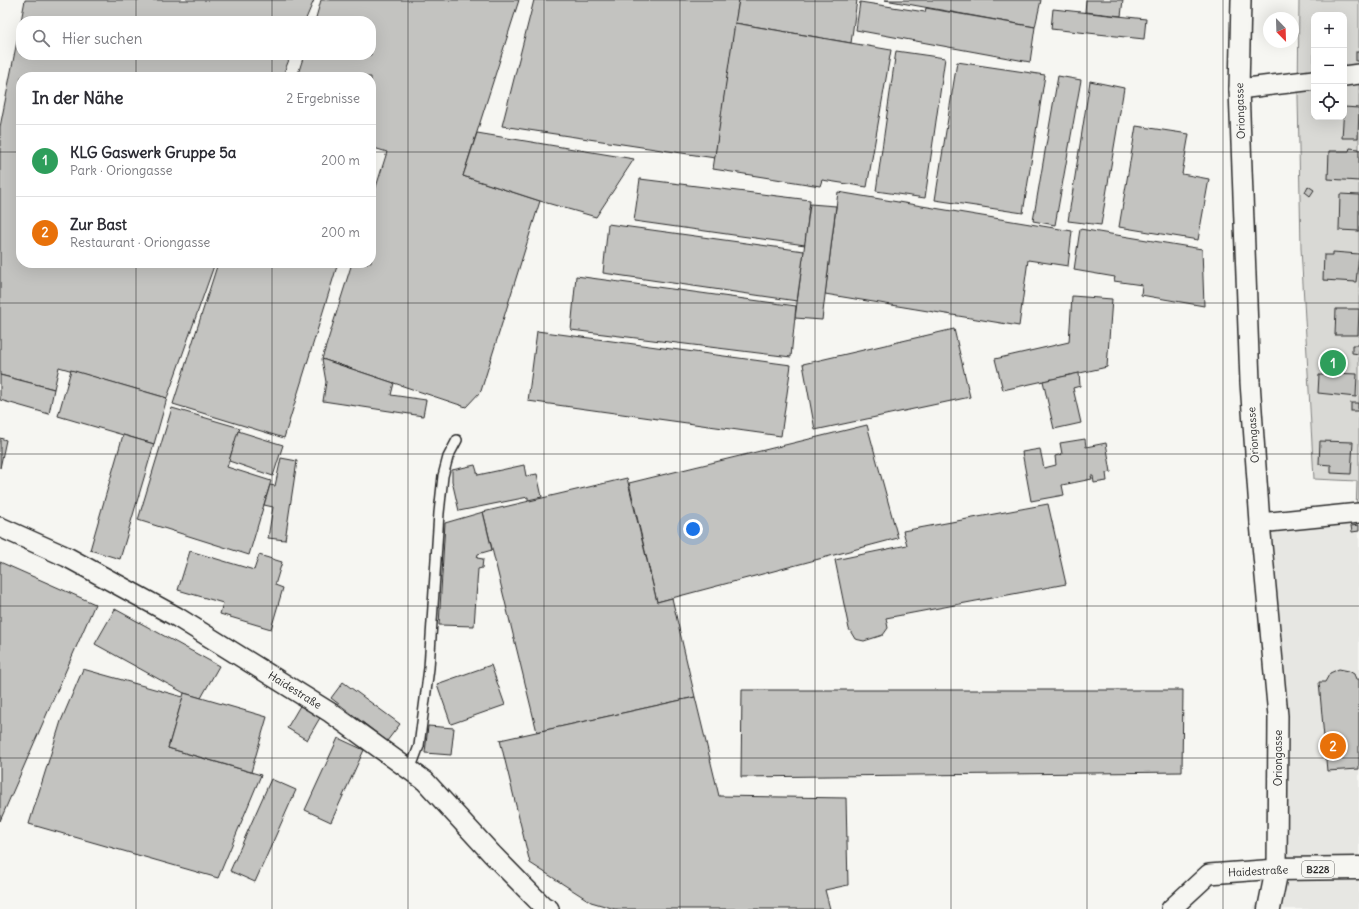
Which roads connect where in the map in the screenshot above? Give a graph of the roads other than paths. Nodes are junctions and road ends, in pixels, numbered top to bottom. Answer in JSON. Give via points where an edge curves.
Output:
{"nodes":[{"id":1,"x":1240,"y":0,"type":"edge"},
{"id":2,"x":1359,"y":74,"type":"edge"},
{"id":3,"x":1347,"y":76,"type":"edge"},
{"id":4,"x":1311,"y":80,"type":"edge"},
{"id":5,"x":1239,"y":89,"type":"junction"},
{"id":6,"x":457,"y":440,"type":"dead end"},
{"id":7,"x":1359,"y":513,"type":"edge"},
{"id":8,"x":1260,"y":523,"type":"junction"},
{"id":9,"x":0,"y":527,"type":"edge"},
{"id":10,"x":410,"y":770,"type":"junction"},
{"id":11,"x":1359,"y":868,"type":"edge"},
{"id":12,"x":1277,"y":869,"type":"junction"},
{"id":13,"x":549,"y":909,"type":"edge"},
{"id":14,"x":1171,"y":909,"type":"edge"},
{"id":15,"x":1269,"y":909,"type":"edge"}],
"edges":[{"from":1,"to":5,"type":"street","name":"Oriongasse"},
{"from":2,"to":3,"type":"street"},
{"from":4,"to":5,"type":"street"},
{"from":5,"to":8,"type":"street","name":"Oriongasse","via":[[1250,382]]},
{"from":6,"to":10,"type":"lane","via":[[448,457],[443,476],[429,668],[419,746]]},
{"from":7,"to":8,"type":"street"},
{"from":8,"to":12,"type":"street","name":"Oriongasse","via":[[1278,716]]},
{"from":9,"to":10,"type":"street","name":"Haidestraße","via":[[67,557],[177,617],[331,713]]},
{"from":10,"to":13,"type":"street","name":"Haidestraße","via":[[425,781],[492,854],[543,906]]},
{"from":11,"to":12,"type":"main road","name":"Haidestraße","number":"B228"},
{"from":12,"to":14,"type":"street","name":"Haidestraße","via":[[1209,874]]},
{"from":12,"to":15,"type":"main road"}]}
